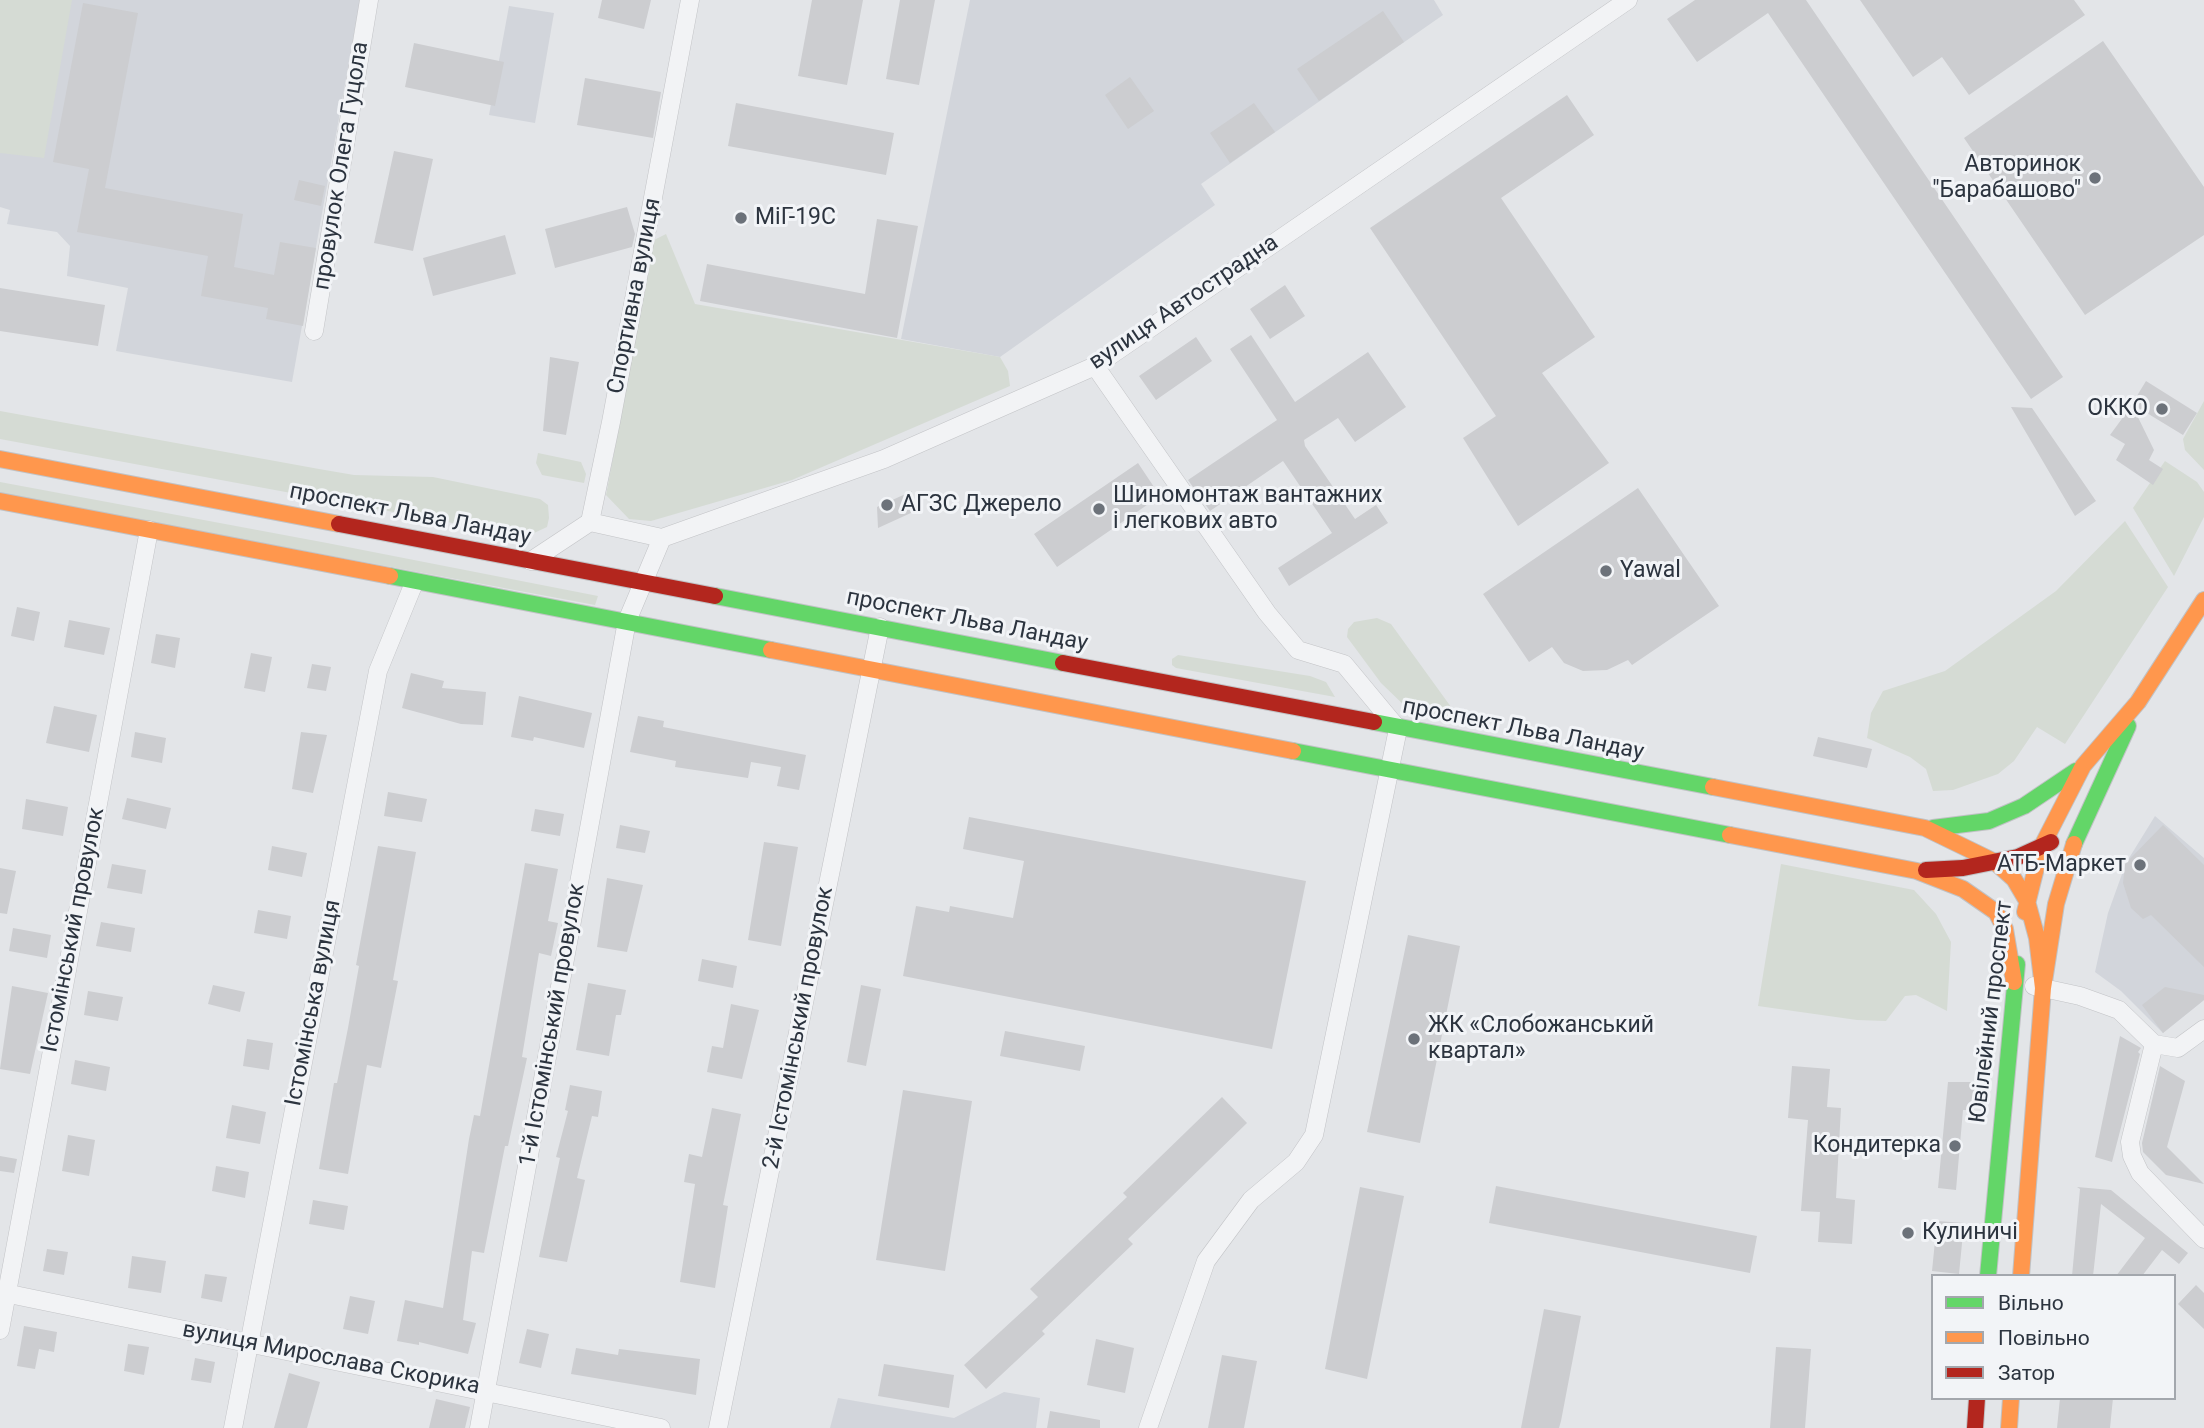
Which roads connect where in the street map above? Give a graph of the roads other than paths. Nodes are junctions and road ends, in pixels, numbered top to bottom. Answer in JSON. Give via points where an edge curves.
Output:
{"nodes":[{"id":1,"x":369,"y":0,"type":"edge"},
{"id":2,"x":690,"y":0,"type":"edge"},
{"id":3,"x":1628,"y":0,"type":"edge"},
{"id":4,"x":314,"y":331,"type":"dead end"},
{"id":5,"x":1095,"y":366,"type":"junction"},
{"id":6,"x":0,"y":459,"type":"edge"},
{"id":7,"x":0,"y":501,"type":"edge"},
{"id":8,"x":590,"y":522,"type":"junction"},
{"id":9,"x":149,"y":530,"type":"junction"},
{"id":10,"x":662,"y":538,"type":"junction"},
{"id":11,"x":531,"y":561,"type":"junction"},
{"id":12,"x":642,"y":580,"type":"junction"},
{"id":13,"x":414,"y":583,"type":"junction"},
{"id":14,"x":2204,"y":600,"type":"edge"},
{"id":15,"x":627,"y":621,"type":"junction"},
{"id":16,"x":880,"y":627,"type":"junction"},
{"id":17,"x":872,"y":669,"type":"junction"},
{"id":18,"x":2138,"y":702,"type":"junction"},
{"id":19,"x":1398,"y":729,"type":"junction"},
{"id":20,"x":2083,"y":766,"type":"junction"},
{"id":21,"x":1391,"y":770,"type":"junction"},
{"id":22,"x":2087,"y":813,"type":"junction"},
{"id":23,"x":1926,"y":828,"type":"junction"},
{"id":24,"x":2041,"y":848,"type":"junction"},
{"id":25,"x":1995,"y":862,"type":"junction"},
{"id":26,"x":1917,"y":871,"type":"junction"},
{"id":27,"x":2027,"y":901,"type":"junction"},
{"id":28,"x":2014,"y":982,"type":"junction"},
{"id":29,"x":2043,"y":988,"type":"junction"},
{"id":30,"x":2204,"y":1029,"type":"edge"},
{"id":31,"x":2154,"y":1044,"type":"junction"},
{"id":32,"x":2204,"y":1240,"type":"edge"},
{"id":33,"x":1988,"y":1274,"type":"edge"},
{"id":34,"x":2021,"y":1274,"type":"edge"},
{"id":35,"x":3,"y":1293,"type":"edge"},
{"id":36,"x":0,"y":1330,"type":"edge"},
{"id":37,"x":250,"y":1343,"type":"junction"},
{"id":38,"x":486,"y":1390,"type":"junction"},
{"id":39,"x":1977,"y":1400,"type":"edge"},
{"id":40,"x":2011,"y":1400,"type":"edge"},
{"id":41,"x":233,"y":1428,"type":"edge"},
{"id":42,"x":479,"y":1428,"type":"edge"},
{"id":43,"x":661,"y":1428,"type":"edge"},
{"id":44,"x":718,"y":1428,"type":"edge"},
{"id":45,"x":1148,"y":1428,"type":"edge"},
{"id":46,"x":1975,"y":1428,"type":"edge"},
{"id":47,"x":2009,"y":1428,"type":"edge"}],
"edges":[{"from":1,"to":4,"type":"street","name":"провулок Олега Гуцола"},
{"from":2,"to":8,"type":"street","name":"Спортивна вулиця"},
{"from":3,"to":5,"type":"street","name":"вулиця Автострадна"},
{"from":5,"to":10,"type":"street","name":"вулиця Автострадна","via":[[884,459]]},
{"from":5,"to":19,"type":"street","via":[[1267,613],[1298,650],[1345,664]]},
{"from":6,"to":11,"type":"main road","name":"проспект Льва Ландау"},
{"from":7,"to":9,"type":"main road"},
{"from":8,"to":10,"type":"street"},
{"from":8,"to":11,"type":"street"},
{"from":9,"to":13,"type":"main road"},
{"from":9,"to":35,"type":"street","name":"Істомінський провулок"},
{"from":10,"to":12,"type":"street"},
{"from":11,"to":12,"type":"main road","name":"проспект Льва Ландау"},
{"from":12,"to":15,"type":"street","name":"1-й Істомінський провулок"},
{"from":12,"to":16,"type":"main road","name":"проспект Льва Ландау"},
{"from":13,"to":15,"type":"main road"},
{"from":13,"to":37,"type":"street","name":"Істомінська вулиця","via":[[378,671]]},
{"from":14,"to":18,"type":"main road","name":"Ювілейний проспект"},
{"from":15,"to":17,"type":"main road"},
{"from":15,"to":38,"type":"street","name":"1-й Істомінський провулок"},
{"from":16,"to":17,"type":"street","name":"2-й Істомінський провулок"},
{"from":16,"to":19,"type":"main road","name":"проспект Льва Ландау"},
{"from":17,"to":21,"type":"main road"},
{"from":17,"to":44,"type":"street","name":"2-й Істомінський провулок"},
{"from":18,"to":20,"type":"main road","name":"Ювілейний проспект"},
{"from":18,"to":22,"type":"main road","name":"Ювілейний проспект"},
{"from":19,"to":21,"type":"street"},
{"from":19,"to":23,"type":"main road","name":"проспект Льва Ландау"},
{"from":20,"to":23,"type":"main road","via":[[2024,806],[1989,821]]},
{"from":20,"to":24,"type":"main road","name":"Ювілейний проспект"},
{"from":21,"to":26,"type":"main road"},
{"from":21,"to":45,"type":"street","via":[[1314,1135],[1296,1161],[1251,1200],[1206,1261]]},
{"from":22,"to":24,"type":"main road"},
{"from":22,"to":29,"type":"main road","name":"Ювілейний проспект","via":[[2056,904]]},
{"from":23,"to":25,"type":"main road"},
{"from":24,"to":25,"type":"main road"},
{"from":24,"to":27,"type":"main road","name":"Ювілейний проспект"},
{"from":25,"to":26,"type":"main road"},
{"from":25,"to":27,"type":"main road","via":[[2014,879]]},
{"from":26,"to":28,"type":"main road","via":[[1963,889],[1996,912],[2005,929]]},
{"from":27,"to":28,"type":"main road","name":"Ювілейний проспект"},
{"from":27,"to":29,"type":"main road"},
{"from":28,"to":29,"type":"street"},
{"from":28,"to":33,"type":"main road","name":"Ювілейний проспект"},
{"from":29,"to":31,"type":"street","via":[[2119,1010]]},
{"from":29,"to":34,"type":"main road","name":"Ювілейний проспект"},
{"from":30,"to":31,"type":"street","via":[[2178,1048]]},
{"from":31,"to":32,"type":"street","via":[[2130,1142],[2132,1156],[2140,1173]]},
{"from":35,"to":36,"type":"street","name":"Істомінський провулок"},
{"from":35,"to":37,"type":"street","name":"вулиця Мирослава Скорика"},
{"from":37,"to":38,"type":"street","name":"вулиця Мирослава Скорика"},
{"from":37,"to":41,"type":"street","name":"Істомінська вулиця"},
{"from":38,"to":42,"type":"street","name":"1-й Істомінський провулок"},
{"from":38,"to":43,"type":"street","name":"вулиця Мирослава Скорика"},
{"from":39,"to":46,"type":"main road"},
{"from":40,"to":47,"type":"main road"}]}
